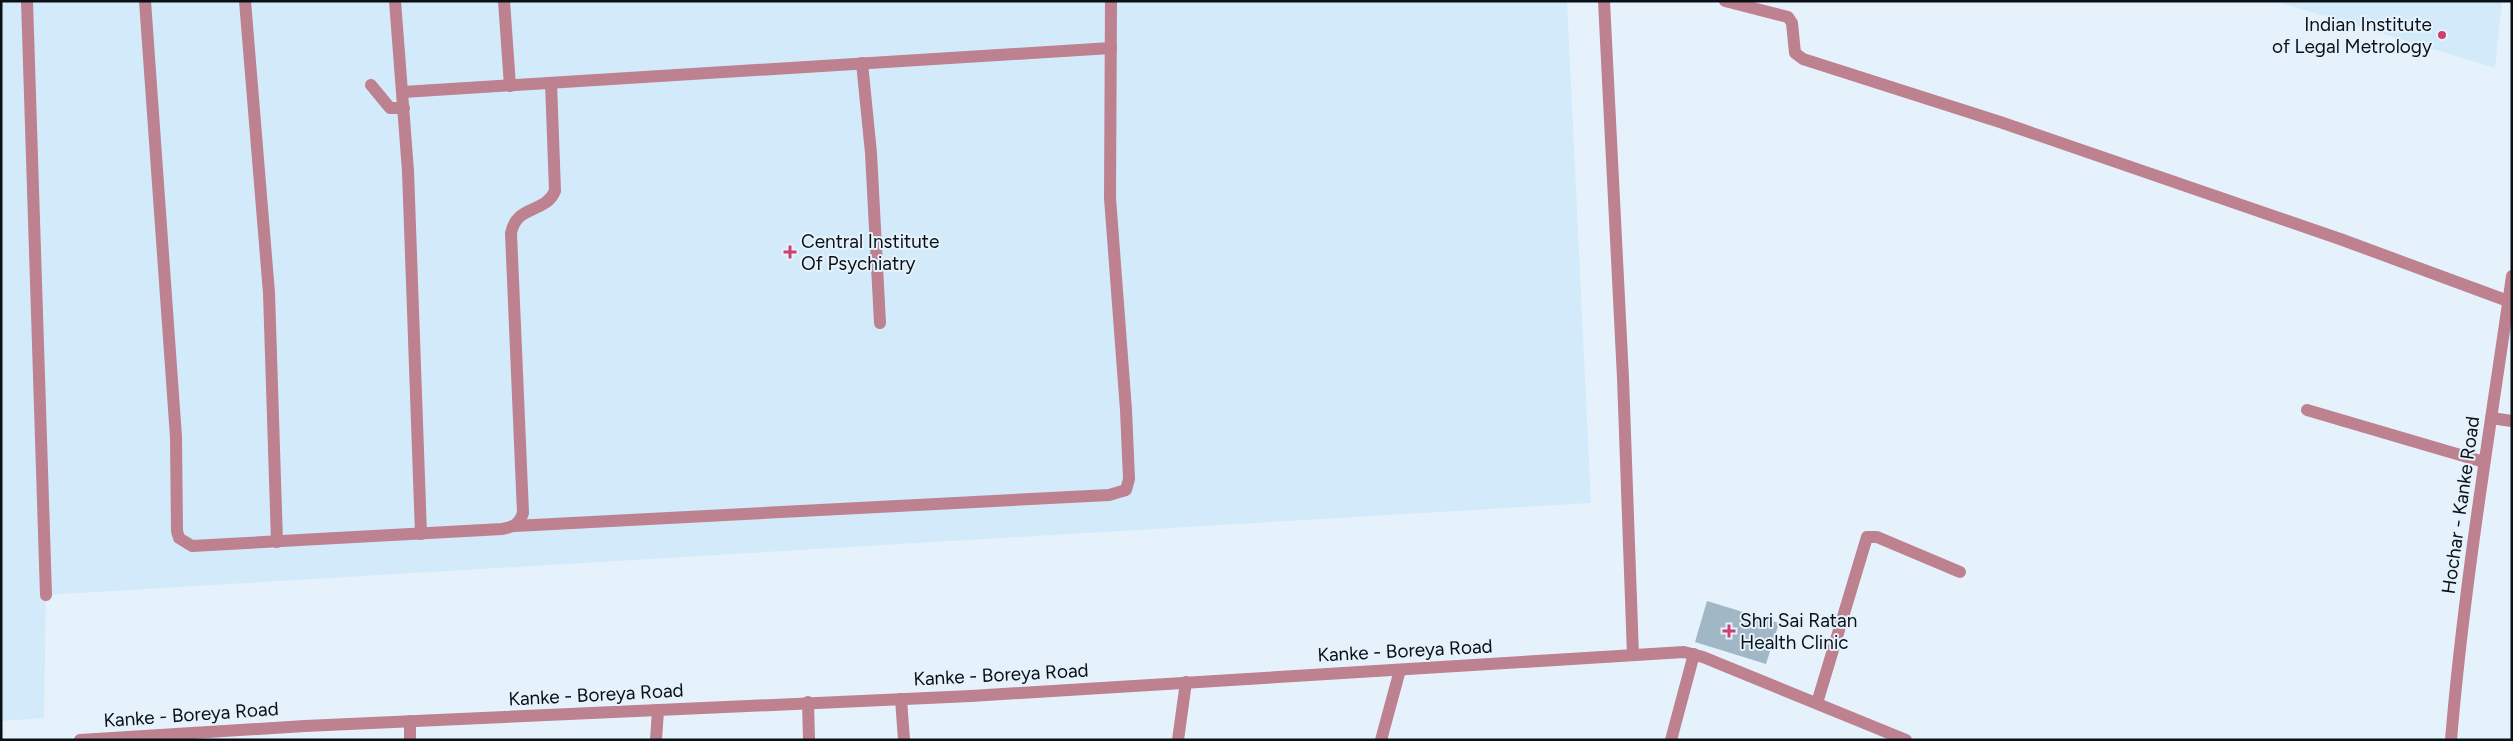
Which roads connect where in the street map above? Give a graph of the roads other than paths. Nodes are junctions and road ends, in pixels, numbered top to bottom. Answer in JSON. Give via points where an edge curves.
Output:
{"nodes":[{"id":1,"x":27,"y":1,"type":"edge"},
{"id":2,"x":145,"y":1,"type":"edge"},
{"id":3,"x":245,"y":1,"type":"edge"},
{"id":4,"x":394,"y":1,"type":"edge"},
{"id":5,"x":504,"y":1,"type":"edge"},
{"id":6,"x":1111,"y":1,"type":"edge"},
{"id":7,"x":1604,"y":1,"type":"edge"},
{"id":8,"x":1725,"y":1,"type":"edge"},
{"id":9,"x":1111,"y":48,"type":"junction"},
{"id":10,"x":862,"y":64,"type":"junction"},
{"id":11,"x":551,"y":83,"type":"junction"},
{"id":12,"x":371,"y":85,"type":"dead end"},
{"id":13,"x":510,"y":86,"type":"junction"},
{"id":14,"x":403,"y":92,"type":"junction"},
{"id":15,"x":404,"y":108,"type":"junction"},
{"id":16,"x":2512,"y":276,"type":"edge"},
{"id":17,"x":2508,"y":301,"type":"junction"},
{"id":18,"x":880,"y":323,"type":"dead end"},
{"id":19,"x":2307,"y":410,"type":"dead end"},
{"id":20,"x":2491,"y":418,"type":"junction"},
{"id":21,"x":2512,"y":421,"type":"edge"},
{"id":22,"x":2484,"y":462,"type":"junction"},
{"id":23,"x":516,"y":526,"type":"junction"},
{"id":24,"x":421,"y":534,"type":"junction"},
{"id":25,"x":277,"y":542,"type":"junction"},
{"id":26,"x":1960,"y":572,"type":"dead end"},
{"id":27,"x":46,"y":595,"type":"dead end"},
{"id":28,"x":1694,"y":654,"type":"junction"},
{"id":29,"x":1633,"y":655,"type":"junction"},
{"id":30,"x":1400,"y":670,"type":"junction"},
{"id":31,"x":1186,"y":682,"type":"junction"},
{"id":32,"x":902,"y":699,"type":"junction"},
{"id":33,"x":808,"y":702,"type":"junction"},
{"id":34,"x":1817,"y":703,"type":"junction"},
{"id":35,"x":658,"y":710,"type":"junction"},
{"id":36,"x":410,"y":721,"type":"junction"},
{"id":37,"x":80,"y":740,"type":"edge"},
{"id":38,"x":410,"y":740,"type":"edge"},
{"id":39,"x":656,"y":740,"type":"edge"},
{"id":40,"x":809,"y":740,"type":"edge"},
{"id":41,"x":904,"y":740,"type":"edge"},
{"id":42,"x":1178,"y":740,"type":"edge"},
{"id":43,"x":1381,"y":740,"type":"edge"},
{"id":44,"x":1671,"y":740,"type":"edge"},
{"id":45,"x":1906,"y":740,"type":"edge"},
{"id":46,"x":2451,"y":740,"type":"edge"}],
"edges":[{"from":1,"to":27,"type":"street"},
{"from":2,"to":25,"type":"street","via":[[176,437],[179,538],[192,546]]},
{"from":3,"to":25,"type":"street","via":[[269,293]]},
{"from":4,"to":14,"type":"street"},
{"from":5,"to":13,"type":"street"},
{"from":6,"to":9,"type":"street"},
{"from":7,"to":29,"type":"street"},
{"from":8,"to":17,"type":"street","via":[[1788,17],[1792,23],[1795,53],[1803,59],[2340,239]]},
{"from":9,"to":10,"type":"street"},
{"from":9,"to":23,"type":"street","via":[[1110,198],[1126,410],[1129,479],[1126,490],[1109,496]]},
{"from":10,"to":11,"type":"street"},
{"from":10,"to":18,"type":"street","via":[[871,154]]},
{"from":11,"to":13,"type":"street"},
{"from":11,"to":23,"type":"street","via":[[555,191],[548,202],[516,219],[511,233],[523,513]]},
{"from":12,"to":15,"type":"street","via":[[390,108]]},
{"from":13,"to":14,"type":"street"},
{"from":14,"to":15,"type":"street"},
{"from":15,"to":24,"type":"street"},
{"from":16,"to":17,"type":"street","name":"Hochar - Kanke Road"},
{"from":17,"to":20,"type":"street","name":"Hochar - Kanke Road"},
{"from":19,"to":22,"type":"street"},
{"from":20,"to":21,"type":"street"},
{"from":20,"to":22,"type":"street","name":"Hochar - Kanke Road"},
{"from":22,"to":46,"type":"street","name":"Hochar - Kanke Road","via":[[2458,656]]},
{"from":23,"to":24,"type":"street"},
{"from":24,"to":25,"type":"street"},
{"from":26,"to":34,"type":"street","via":[[1876,537],[1867,537]]},
{"from":28,"to":29,"type":"street","name":"Kanke - Boreya Road"},
{"from":28,"to":34,"type":"street","name":"Kanke - Boreya Road"},
{"from":28,"to":44,"type":"street"},
{"from":29,"to":30,"type":"street","name":"Kanke - Boreya Road"},
{"from":30,"to":31,"type":"street","name":"Kanke - Boreya Road"},
{"from":30,"to":43,"type":"street"},
{"from":31,"to":32,"type":"street","name":"Kanke - Boreya Road"},
{"from":31,"to":42,"type":"street"},
{"from":32,"to":33,"type":"street","name":"Kanke - Boreya Road"},
{"from":32,"to":41,"type":"street"},
{"from":33,"to":35,"type":"street","name":"Kanke - Boreya Road"},
{"from":33,"to":40,"type":"street"},
{"from":34,"to":45,"type":"street","name":"Kanke - Boreya Road"},
{"from":35,"to":36,"type":"street","name":"Kanke - Boreya Road"},
{"from":35,"to":39,"type":"street"},
{"from":36,"to":37,"type":"street","name":"Kanke - Boreya Road"},
{"from":36,"to":38,"type":"street"}]}
